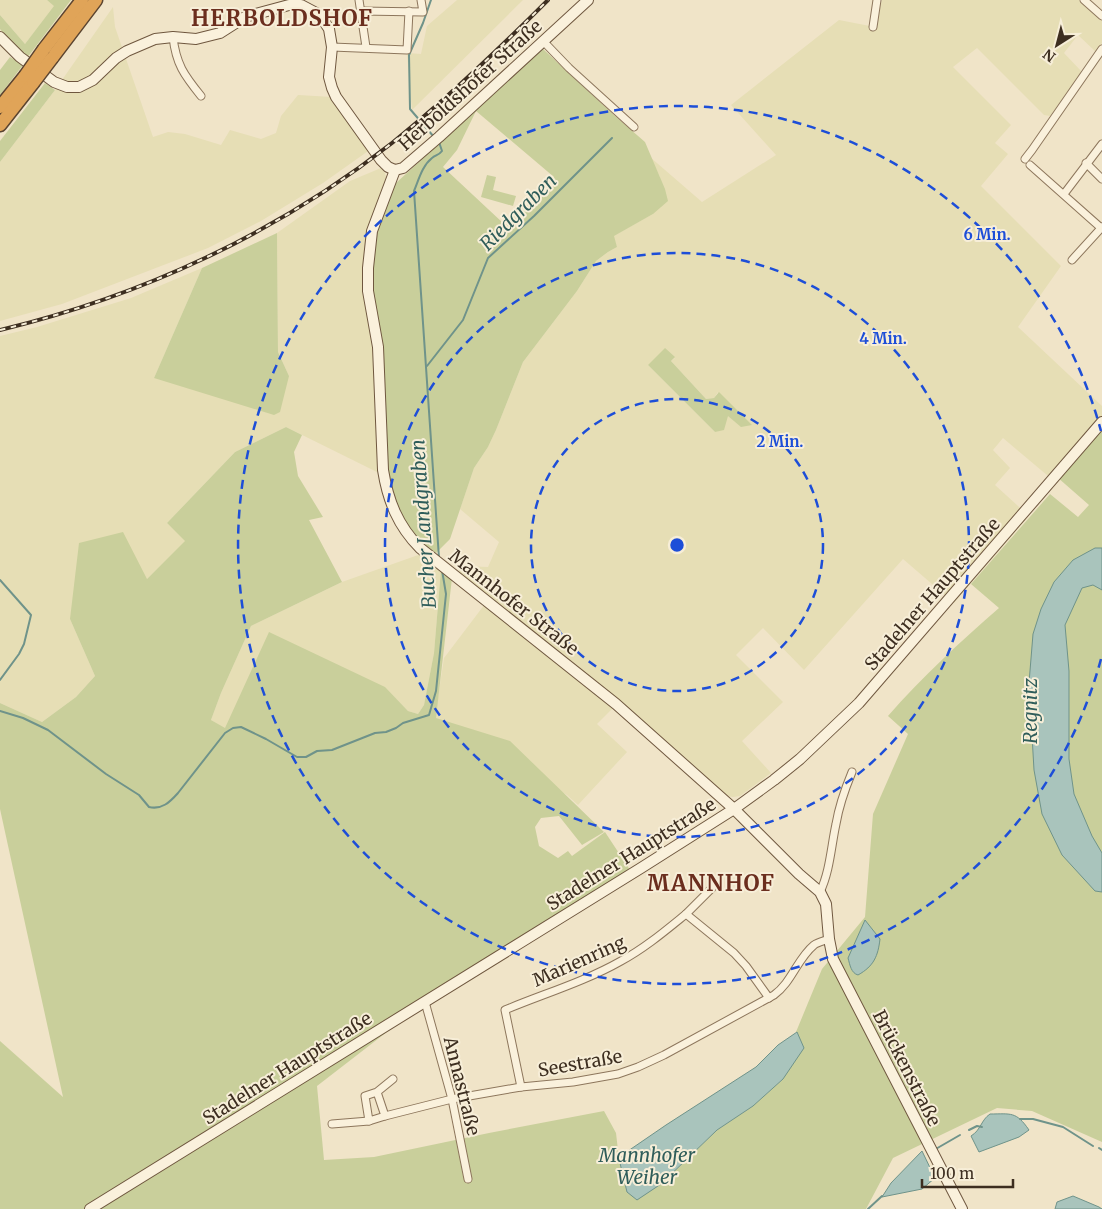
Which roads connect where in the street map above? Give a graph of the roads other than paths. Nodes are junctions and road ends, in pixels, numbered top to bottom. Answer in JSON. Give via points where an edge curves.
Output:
{"nodes":[{"id":1,"x":82,"y":0,"type":"edge"},
{"id":2,"x":96,"y":0,"type":"edge"},
{"id":3,"x":359,"y":0,"type":"edge"},
{"id":4,"x":421,"y":0,"type":"edge"},
{"id":5,"x":588,"y":0,"type":"edge"},
{"id":6,"x":877,"y":0,"type":"edge"},
{"id":7,"x":1084,"y":0,"type":"edge"},
{"id":8,"x":302,"y":3,"type":"edge"},
{"id":9,"x":361,"y":11,"type":"junction"},
{"id":10,"x":409,"y":11,"type":"junction"},
{"id":11,"x":1102,"y":16,"type":"edge"},
{"id":12,"x":873,"y":28,"type":"dead end"},
{"id":13,"x":173,"y":36,"type":"junction"},
{"id":14,"x":0,"y":37,"type":"edge"},
{"id":15,"x":544,"y":42,"type":"junction"},
{"id":16,"x":332,"y":47,"type":"junction"},
{"id":17,"x":366,"y":48,"type":"junction"},
{"id":18,"x":1102,"y":49,"type":"edge"},
{"id":19,"x":48,"y":54,"type":"junction"},
{"id":20,"x":29,"y":79,"type":"junction"},
{"id":21,"x":201,"y":96,"type":"dead end"},
{"id":22,"x":0,"y":107,"type":"edge"},
{"id":23,"x":0,"y":125,"type":"edge"},
{"id":24,"x":634,"y":127,"type":"dead end"},
{"id":25,"x":1102,"y":144,"type":"edge"},
{"id":26,"x":1025,"y":159,"type":"dead end"},
{"id":27,"x":1086,"y":163,"type":"junction"},
{"id":28,"x":1030,"y":165,"type":"dead end"},
{"id":29,"x":395,"y":170,"type":"junction"},
{"id":30,"x":1102,"y":179,"type":"edge"},
{"id":31,"x":1064,"y":194,"type":"junction"},
{"id":32,"x":1102,"y":228,"type":"edge"},
{"id":33,"x":1072,"y":260,"type":"dead end"},
{"id":34,"x":1102,"y":422,"type":"edge"},
{"id":35,"x":852,"y":772,"type":"dead end"},
{"id":36,"x":734,"y":808,"type":"junction"},
{"id":37,"x":712,"y":888,"type":"dead end"},
{"id":38,"x":820,"y":892,"type":"junction"},
{"id":39,"x":686,"y":914,"type":"junction"},
{"id":40,"x":829,"y":939,"type":"junction"},
{"id":41,"x":769,"y":998,"type":"junction"},
{"id":42,"x":425,"y":1002,"type":"junction"},
{"id":43,"x":393,"y":1079,"type":"dead end"},
{"id":44,"x":521,"y":1087,"type":"junction"},
{"id":45,"x":377,"y":1092,"type":"junction"},
{"id":46,"x":452,"y":1099,"type":"junction"},
{"id":47,"x":385,"y":1116,"type":"junction"},
{"id":48,"x":369,"y":1121,"type":"junction"},
{"id":49,"x":332,"y":1124,"type":"dead end"},
{"id":50,"x":468,"y":1179,"type":"dead end"},
{"id":51,"x":90,"y":1209,"type":"edge"},
{"id":52,"x":962,"y":1209,"type":"edge"}],
"edges":[{"from":1,"to":19,"type":"highway"},
{"from":2,"to":19,"type":"highway"},
{"from":3,"to":9,"type":"street"},
{"from":4,"to":10,"type":"street","via":[[423,12]]},
{"from":5,"to":15,"type":"main road","name":"Herboldshofer Straße"},
{"from":6,"to":12,"type":"street"},
{"from":7,"to":11,"type":"street"},
{"from":8,"to":13,"type":"main road","via":[[245,17],[220,33],[196,39]]},
{"from":8,"to":16,"type":"main road","via":[[325,22]]},
{"from":9,"to":10,"type":"street"},
{"from":9,"to":17,"type":"street"},
{"from":10,"to":17,"type":"street","via":[[407,50]]},
{"from":13,"to":14,"type":"main road","via":[[155,39],[126,51],[93,80],[79,87],[66,87],[54,82]]},
{"from":13,"to":21,"type":"street","via":[[175,55],[186,78]]},
{"from":15,"to":24,"type":"street"},
{"from":15,"to":29,"type":"main road","name":"Herboldshofer Straße","via":[[403,168]]},
{"from":16,"to":17,"type":"street"},
{"from":16,"to":29,"type":"main road","via":[[329,77],[334,93],[381,160]]},
{"from":18,"to":26,"type":"street"},
{"from":19,"to":20,"type":"highway","bridge":true},
{"from":20,"to":22,"type":"highway"},
{"from":20,"to":23,"type":"highway"},
{"from":25,"to":27,"type":"street"},
{"from":27,"to":30,"type":"street"},
{"from":27,"to":31,"type":"street"},
{"from":28,"to":31,"type":"street"},
{"from":29,"to":36,"type":"main road","name":"Mannhofer Straße","via":[[372,231],[368,291],[378,347],[383,470],[396,516],[410,538],[430,556],[616,704]]},
{"from":31,"to":32,"type":"street"},
{"from":32,"to":33,"type":"street"},
{"from":34,"to":36,"type":"main road","name":"Stadelner Hauptstraße","via":[[859,703],[774,780]]},
{"from":35,"to":38,"type":"street","via":[[841,800],[830,861]]},
{"from":36,"to":38,"type":"main road","name":"Mannhofer Straße"},
{"from":36,"to":42,"type":"main road","name":"Stadelner Hauptstraße"},
{"from":37,"to":39,"type":"street","name":"Marienring"},
{"from":38,"to":40,"type":"main road","via":[[826,904]]},
{"from":39,"to":41,"type":"street","via":[[734,953]]},
{"from":39,"to":44,"type":"street","name":"Marienring","via":[[645,947],[616,964],[505,1010]]},
{"from":40,"to":41,"type":"street","name":"Seestraße","via":[[815,944],[782,989]]},
{"from":40,"to":52,"type":"main road","name":"Brückenstraße","via":[[833,959]]},
{"from":41,"to":44,"type":"street","name":"Seestraße","via":[[638,1067],[597,1078]]},
{"from":42,"to":46,"type":"street","name":"Annastraße"},
{"from":42,"to":51,"type":"main road","name":"Stadelner Hauptstraße"},
{"from":43,"to":45,"type":"street"},
{"from":44,"to":46,"type":"street","name":"Seestraße"},
{"from":45,"to":47,"type":"street"},
{"from":45,"to":48,"type":"street","via":[[365,1096]]},
{"from":46,"to":47,"type":"street","name":"Seestraße"},
{"from":46,"to":50,"type":"street","name":"Annastraße"},
{"from":47,"to":48,"type":"street","name":"Seestraße"},
{"from":48,"to":49,"type":"street","name":"Seestraße"}]}
